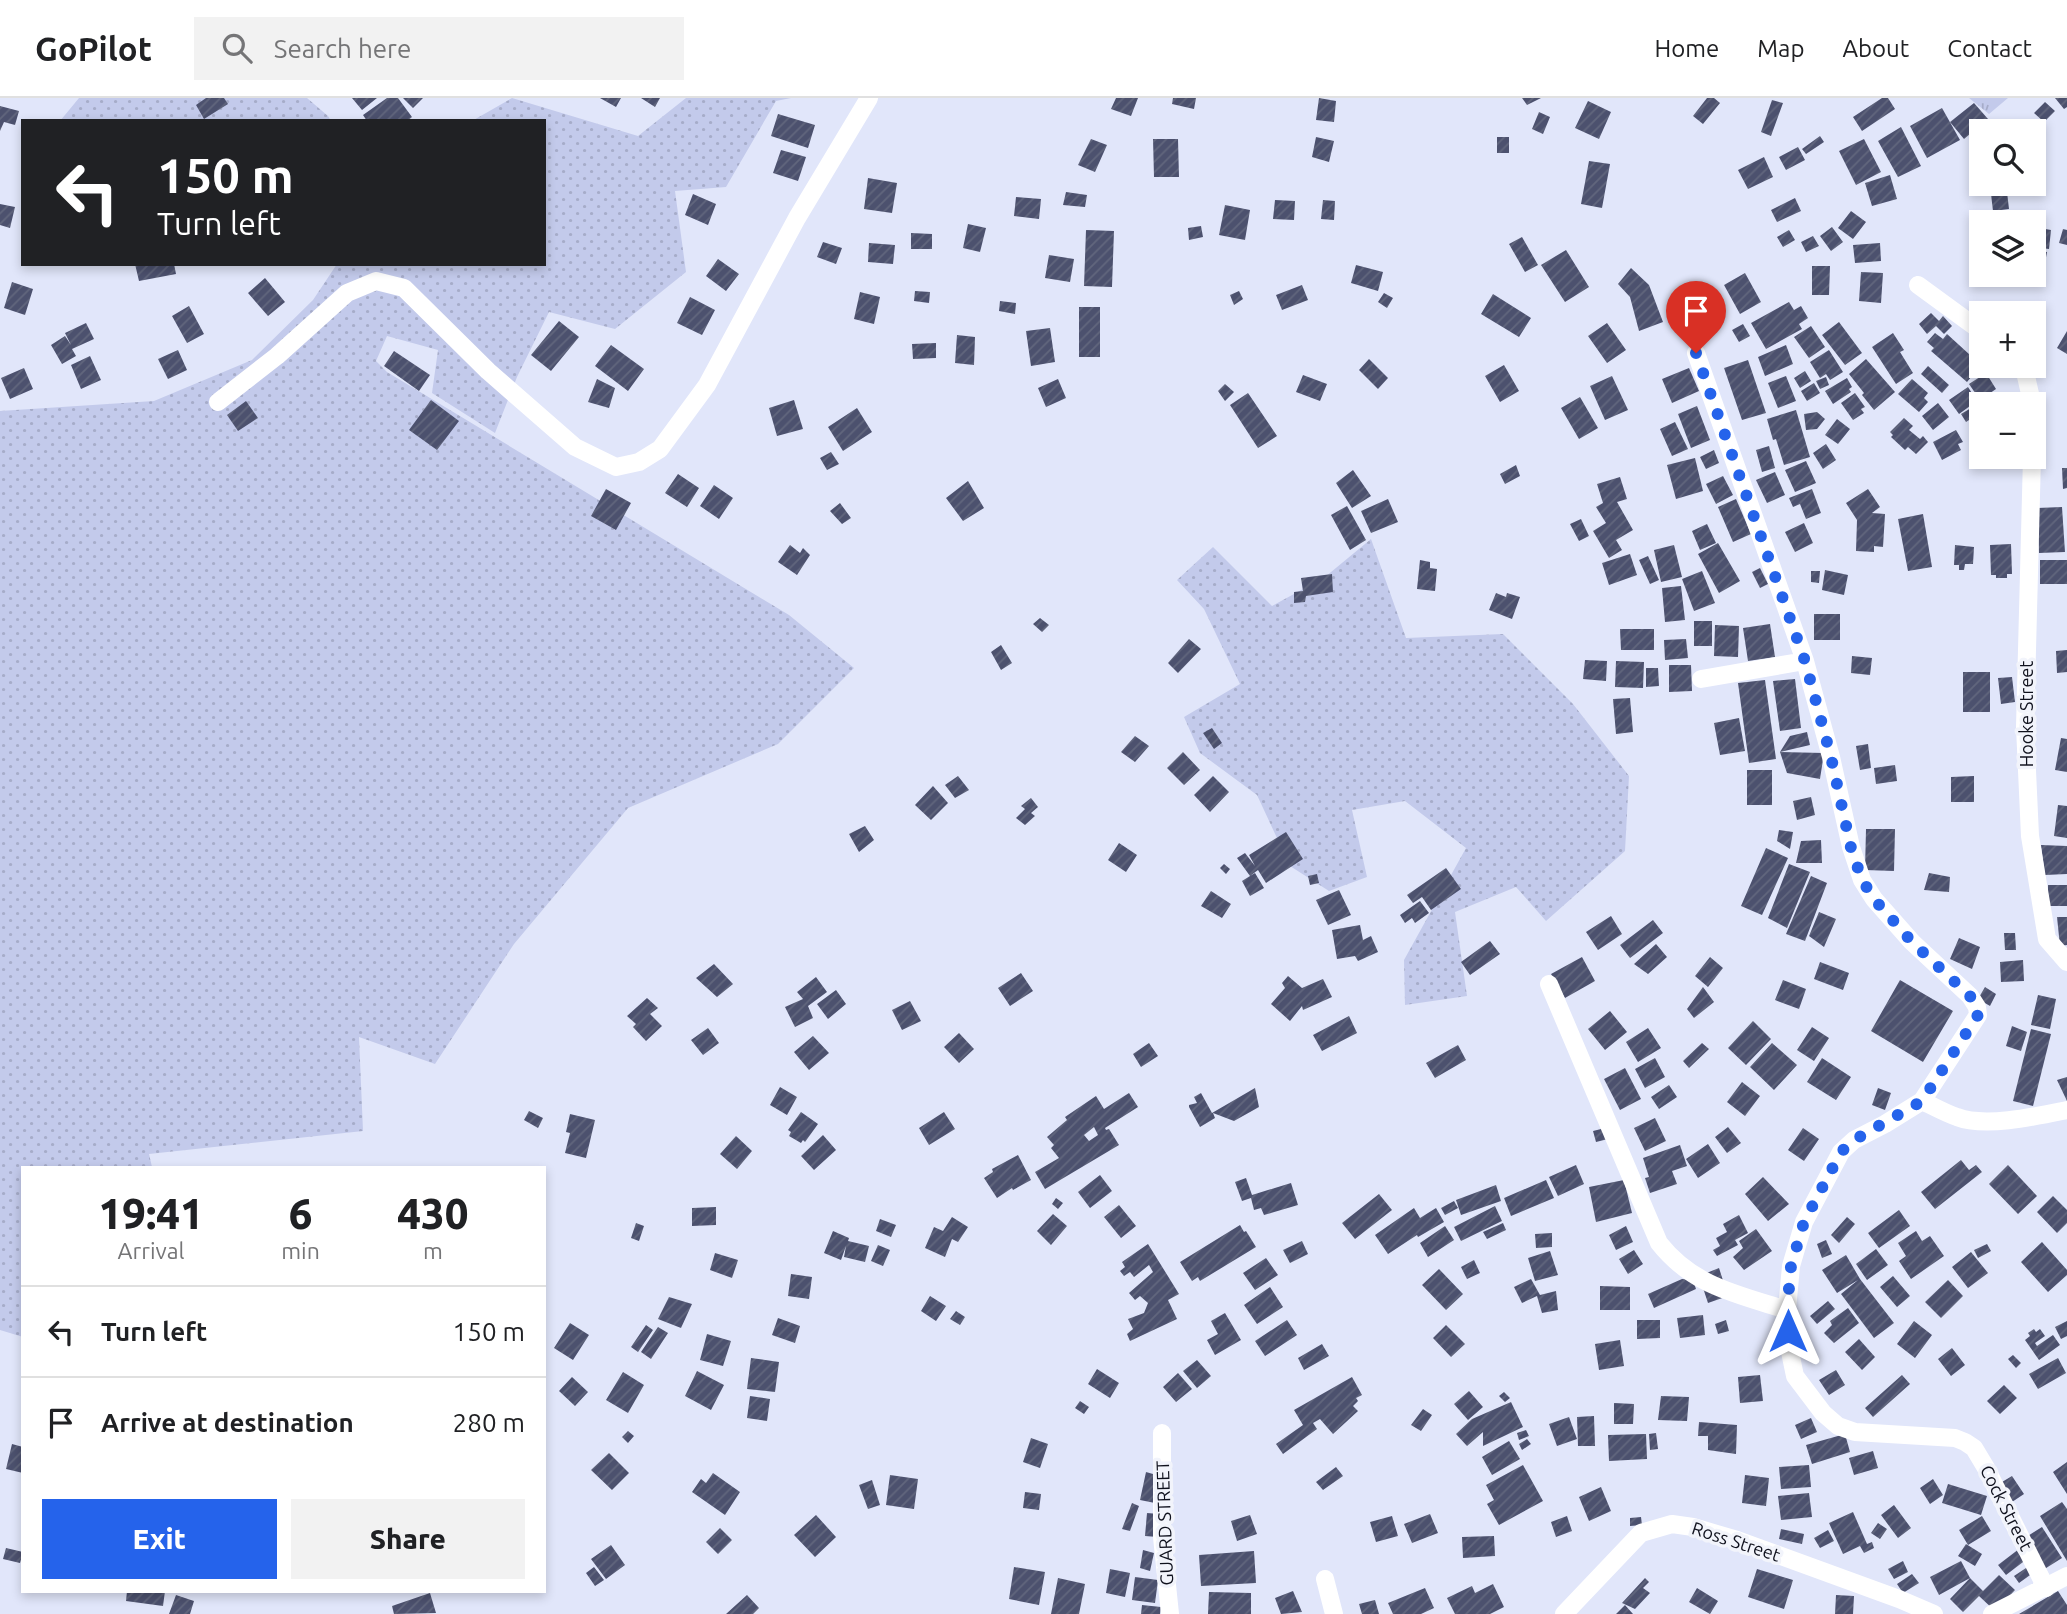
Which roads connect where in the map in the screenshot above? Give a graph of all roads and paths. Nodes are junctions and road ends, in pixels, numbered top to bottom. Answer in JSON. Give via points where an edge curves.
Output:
{"nodes":[{"id":1,"x":869,"y":98,"type":"edge"},
{"id":2,"x":1918,"y":285,"type":"dead end"},
{"id":3,"x":1969,"y":322,"type":"edge"},
{"id":4,"x":1696,"y":353,"type":"dead end"},
{"id":5,"x":218,"y":402,"type":"dead end"},
{"id":6,"x":2032,"y":469,"type":"edge"},
{"id":7,"x":1805,"y":661,"type":"junction"},
{"id":8,"x":1701,"y":679,"type":"dead end"},
{"id":9,"x":2067,"y":962,"type":"edge"},
{"id":10,"x":1549,"y":984,"type":"dead end"},
{"id":11,"x":1922,"y":1101,"type":"junction"},
{"id":12,"x":2067,"y":1110,"type":"edge"},
{"id":13,"x":1787,"y":1310,"type":"junction"},
{"id":14,"x":1162,"y":1433,"type":"dead end"},
{"id":15,"x":2067,"y":1576,"type":"edge"},
{"id":16,"x":1325,"y":1579,"type":"dead end"},
{"id":17,"x":2046,"y":1588,"type":"junction"},
{"id":18,"x":1170,"y":1614,"type":"edge"},
{"id":19,"x":1334,"y":1614,"type":"edge"},
{"id":20,"x":1564,"y":1614,"type":"edge"},
{"id":21,"x":1934,"y":1614,"type":"edge"},
{"id":22,"x":1992,"y":1614,"type":"edge"}],
"edges":[{"from":1,"to":5,"type":"street","via":[[797,218],[707,385],[660,449],[639,462],[616,467],[575,447],[488,371],[404,288],[376,281],[347,293]]},
{"from":2,"to":3,"type":"street"},
{"from":4,"to":7,"type":"street"},
{"from":6,"to":9,"type":"street","name":"Hooke Street","via":[[2025,727],[2030,836],[2047,939]]},
{"from":7,"to":8,"type":"street"},
{"from":7,"to":11,"type":"street","via":[[1862,880],[1894,922],[1977,1007],[1978,1015]]},
{"from":10,"to":13,"type":"street","via":[[1658,1243],[1694,1276]]},
{"from":11,"to":12,"type":"street","via":[[1972,1121],[2018,1120]]},
{"from":11,"to":13,"type":"street","via":[[1841,1152],[1804,1222],[1791,1266]]},
{"from":13,"to":17,"type":"street","name":"Cock Street","via":[[1795,1376],[1823,1413],[1838,1426],[1855,1432],[1955,1438],[1974,1448]]},
{"from":14,"to":18,"type":"street","name":"GUARD STREET","via":[[1162,1537]]},
{"from":15,"to":17,"type":"street"},
{"from":16,"to":19,"type":"street"},
{"from":17,"to":22,"type":"street"},
{"from":20,"to":21,"type":"street","name":"Ross Street","via":[[1641,1533],[1672,1524],[1737,1541]]}]}
